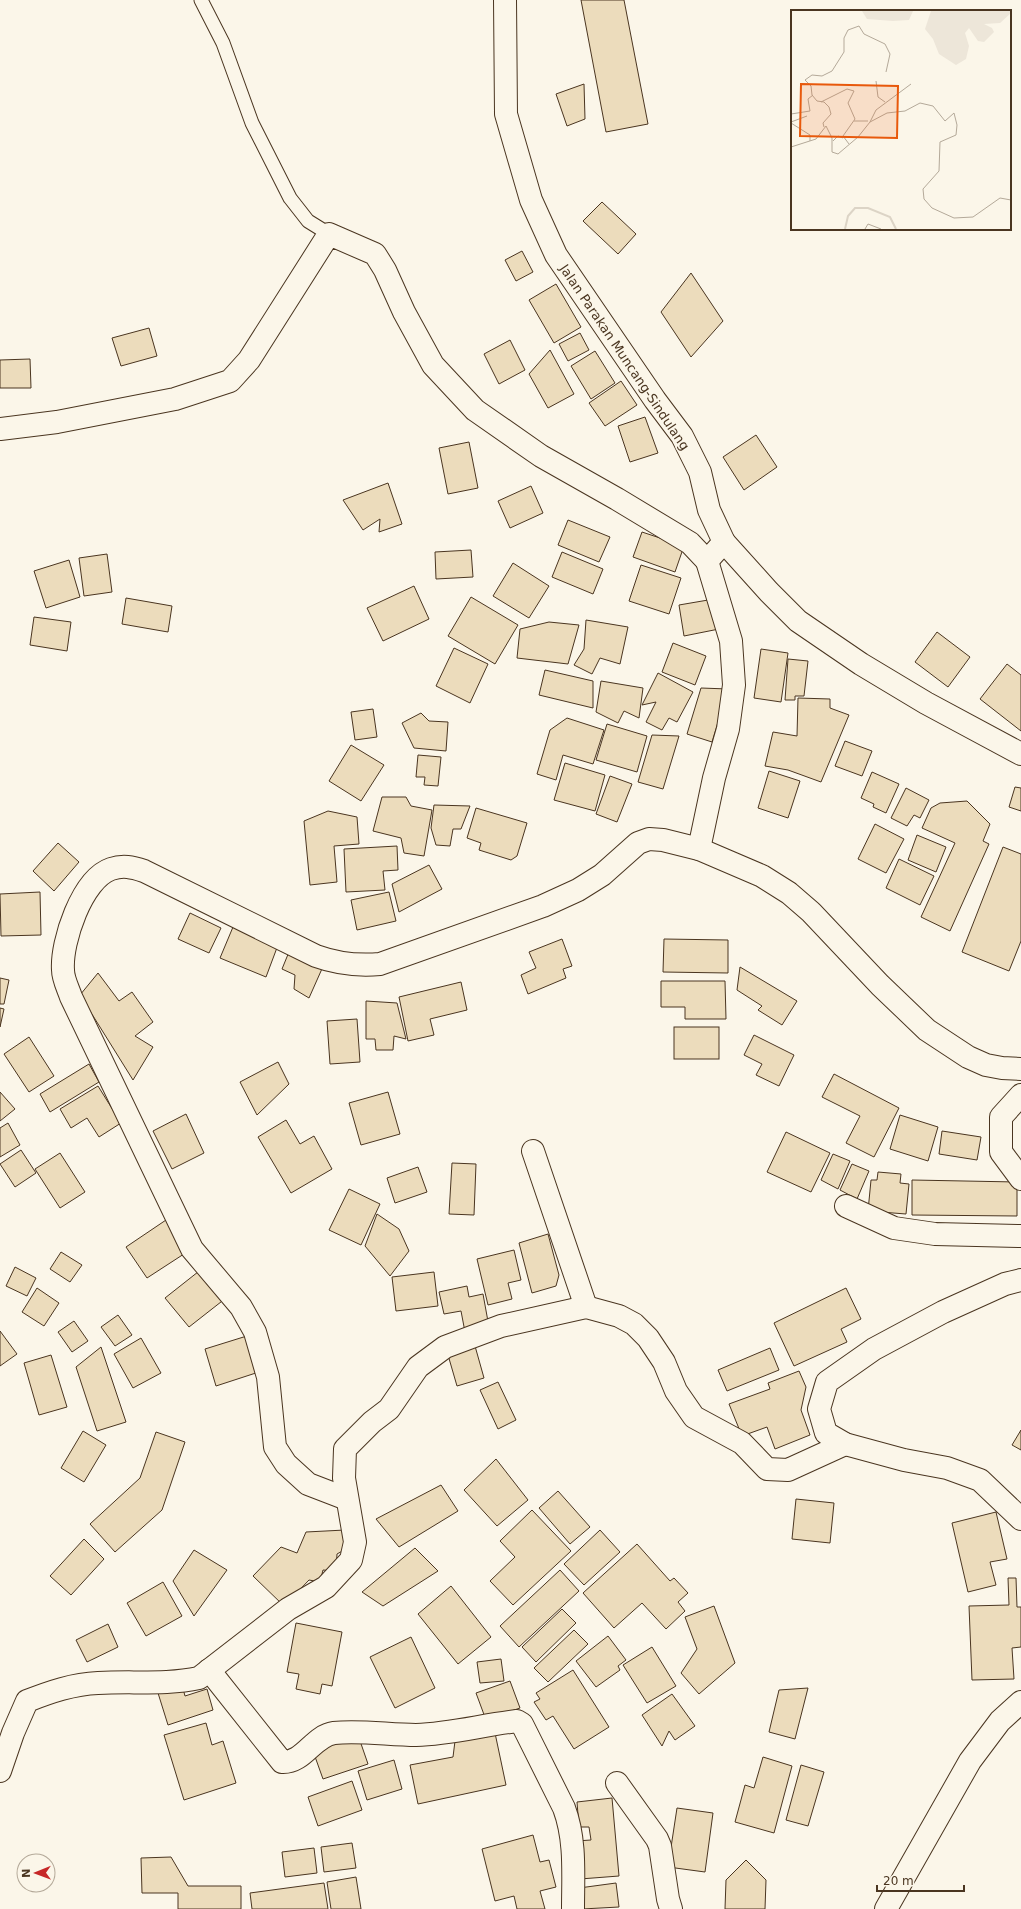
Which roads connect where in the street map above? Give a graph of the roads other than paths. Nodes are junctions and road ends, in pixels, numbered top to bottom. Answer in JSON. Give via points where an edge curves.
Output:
{"nodes":[{"id":1,"x":201,"y":0,"type":"edge"},
{"id":2,"x":505,"y":0,"type":"edge"},
{"id":3,"x":329,"y":234,"type":"junction"},
{"id":4,"x":0,"y":429,"type":"edge"},
{"id":5,"x":724,"y":542,"type":"junction"},
{"id":6,"x":707,"y":561,"type":"junction"},
{"id":7,"x":1021,"y":754,"type":"edge"},
{"id":8,"x":699,"y":849,"type":"junction"},
{"id":9,"x":1021,"y":1069,"type":"edge"},
{"id":10,"x":1021,"y":1095,"type":"edge"},
{"id":11,"x":533,"y":1151,"type":"dead end"},
{"id":12,"x":1021,"y":1179,"type":"edge"},
{"id":13,"x":846,"y":1206,"type":"dead end"},
{"id":14,"x":1021,"y":1236,"type":"edge"},
{"id":15,"x":1021,"y":1280,"type":"edge"},
{"id":16,"x":586,"y":1307,"type":"junction"},
{"id":17,"x":845,"y":1444,"type":"junction"},
{"id":18,"x":347,"y":1499,"type":"junction"},
{"id":19,"x":1021,"y":1519,"type":"edge"},
{"id":20,"x":209,"y":1670,"type":"junction"},
{"id":21,"x":1021,"y":1702,"type":"edge"},
{"id":22,"x":0,"y":1771,"type":"edge"},
{"id":23,"x":617,"y":1784,"type":"dead end"},
{"id":24,"x":573,"y":1909,"type":"edge"},
{"id":25,"x":672,"y":1909,"type":"edge"},
{"id":26,"x":886,"y":1909,"type":"edge"}],
"edges":[{"from":1,"to":3,"type":"lane","via":[[222,43],[252,124],[290,198],[308,221]]},
{"from":2,"to":5,"type":"street","name":"Jalan Parakan Muncang-Sindulang","via":[[506,114],[531,200],[556,255],[646,388],[682,436],[700,472],[709,510]]},
{"from":3,"to":4,"type":"street","via":[[249,360],[230,381],[175,399],[57,422]]},
{"from":3,"to":6,"type":"street","via":[[375,254],[433,364],[475,410],[541,456],[690,543]]},
{"from":5,"to":6,"type":"street"},
{"from":5,"to":7,"type":"street","name":"Jalan Parakan Muncang-Sindulang","via":[[798,621],[861,664],[926,703]]},
{"from":6,"to":8,"type":"street","via":[[731,642],[734,685],[728,729],[714,778]]},
{"from":8,"to":9,"type":"street","via":[[762,876],[789,893],[811,912],[880,985],[933,1034],[968,1057],[986,1065]]},
{"from":8,"to":18,"type":"street","via":[[649,839],[638,843],[590,882],[544,906],[380,964],[358,966],[336,963],[316,956],[144,870],[128,866],[110,870],[92,884],[76,911],[68,929],[62,972],[71,996],[192,1249],[241,1307],[255,1332],[268,1377],[275,1447],[286,1464],[308,1484]]},
{"from":10,"to":12,"type":"street","via":[[1001,1117],[1001,1152]]},
{"from":11,"to":16,"type":"street"},
{"from":13,"to":14,"type":"street","via":[[894,1228],[935,1234]]},
{"from":15,"to":17,"type":"street","via":[[1005,1284],[936,1316],[874,1349],[827,1382],[819,1409],[826,1433]]},
{"from":16,"to":17,"type":"street","via":[[619,1316],[634,1324],[648,1338],[664,1362],[676,1391],[694,1418],[742,1443],[768,1469],[788,1470]]},
{"from":16,"to":18,"type":"street","via":[[501,1326],[445,1347],[418,1367],[388,1409],[345,1448],[344,1478]]},
{"from":17,"to":19,"type":"street","via":[[904,1460],[947,1468],[980,1480]]},
{"from":18,"to":20,"type":"street","via":[[355,1542],[351,1560],[326,1587],[288,1609]]},
{"from":20,"to":22,"type":"street","via":[[199,1678],[182,1682],[96,1683],[54,1690],[27,1701]]},
{"from":20,"to":24,"type":"street","via":[[282,1762],[294,1761],[322,1737],[335,1733],[415,1735],[517,1721],[522,1724],[569,1821]]},
{"from":21,"to":26,"type":"street","via":[[1000,1721],[970,1760]]},
{"from":23,"to":25,"type":"street","via":[[657,1839]]}]}
